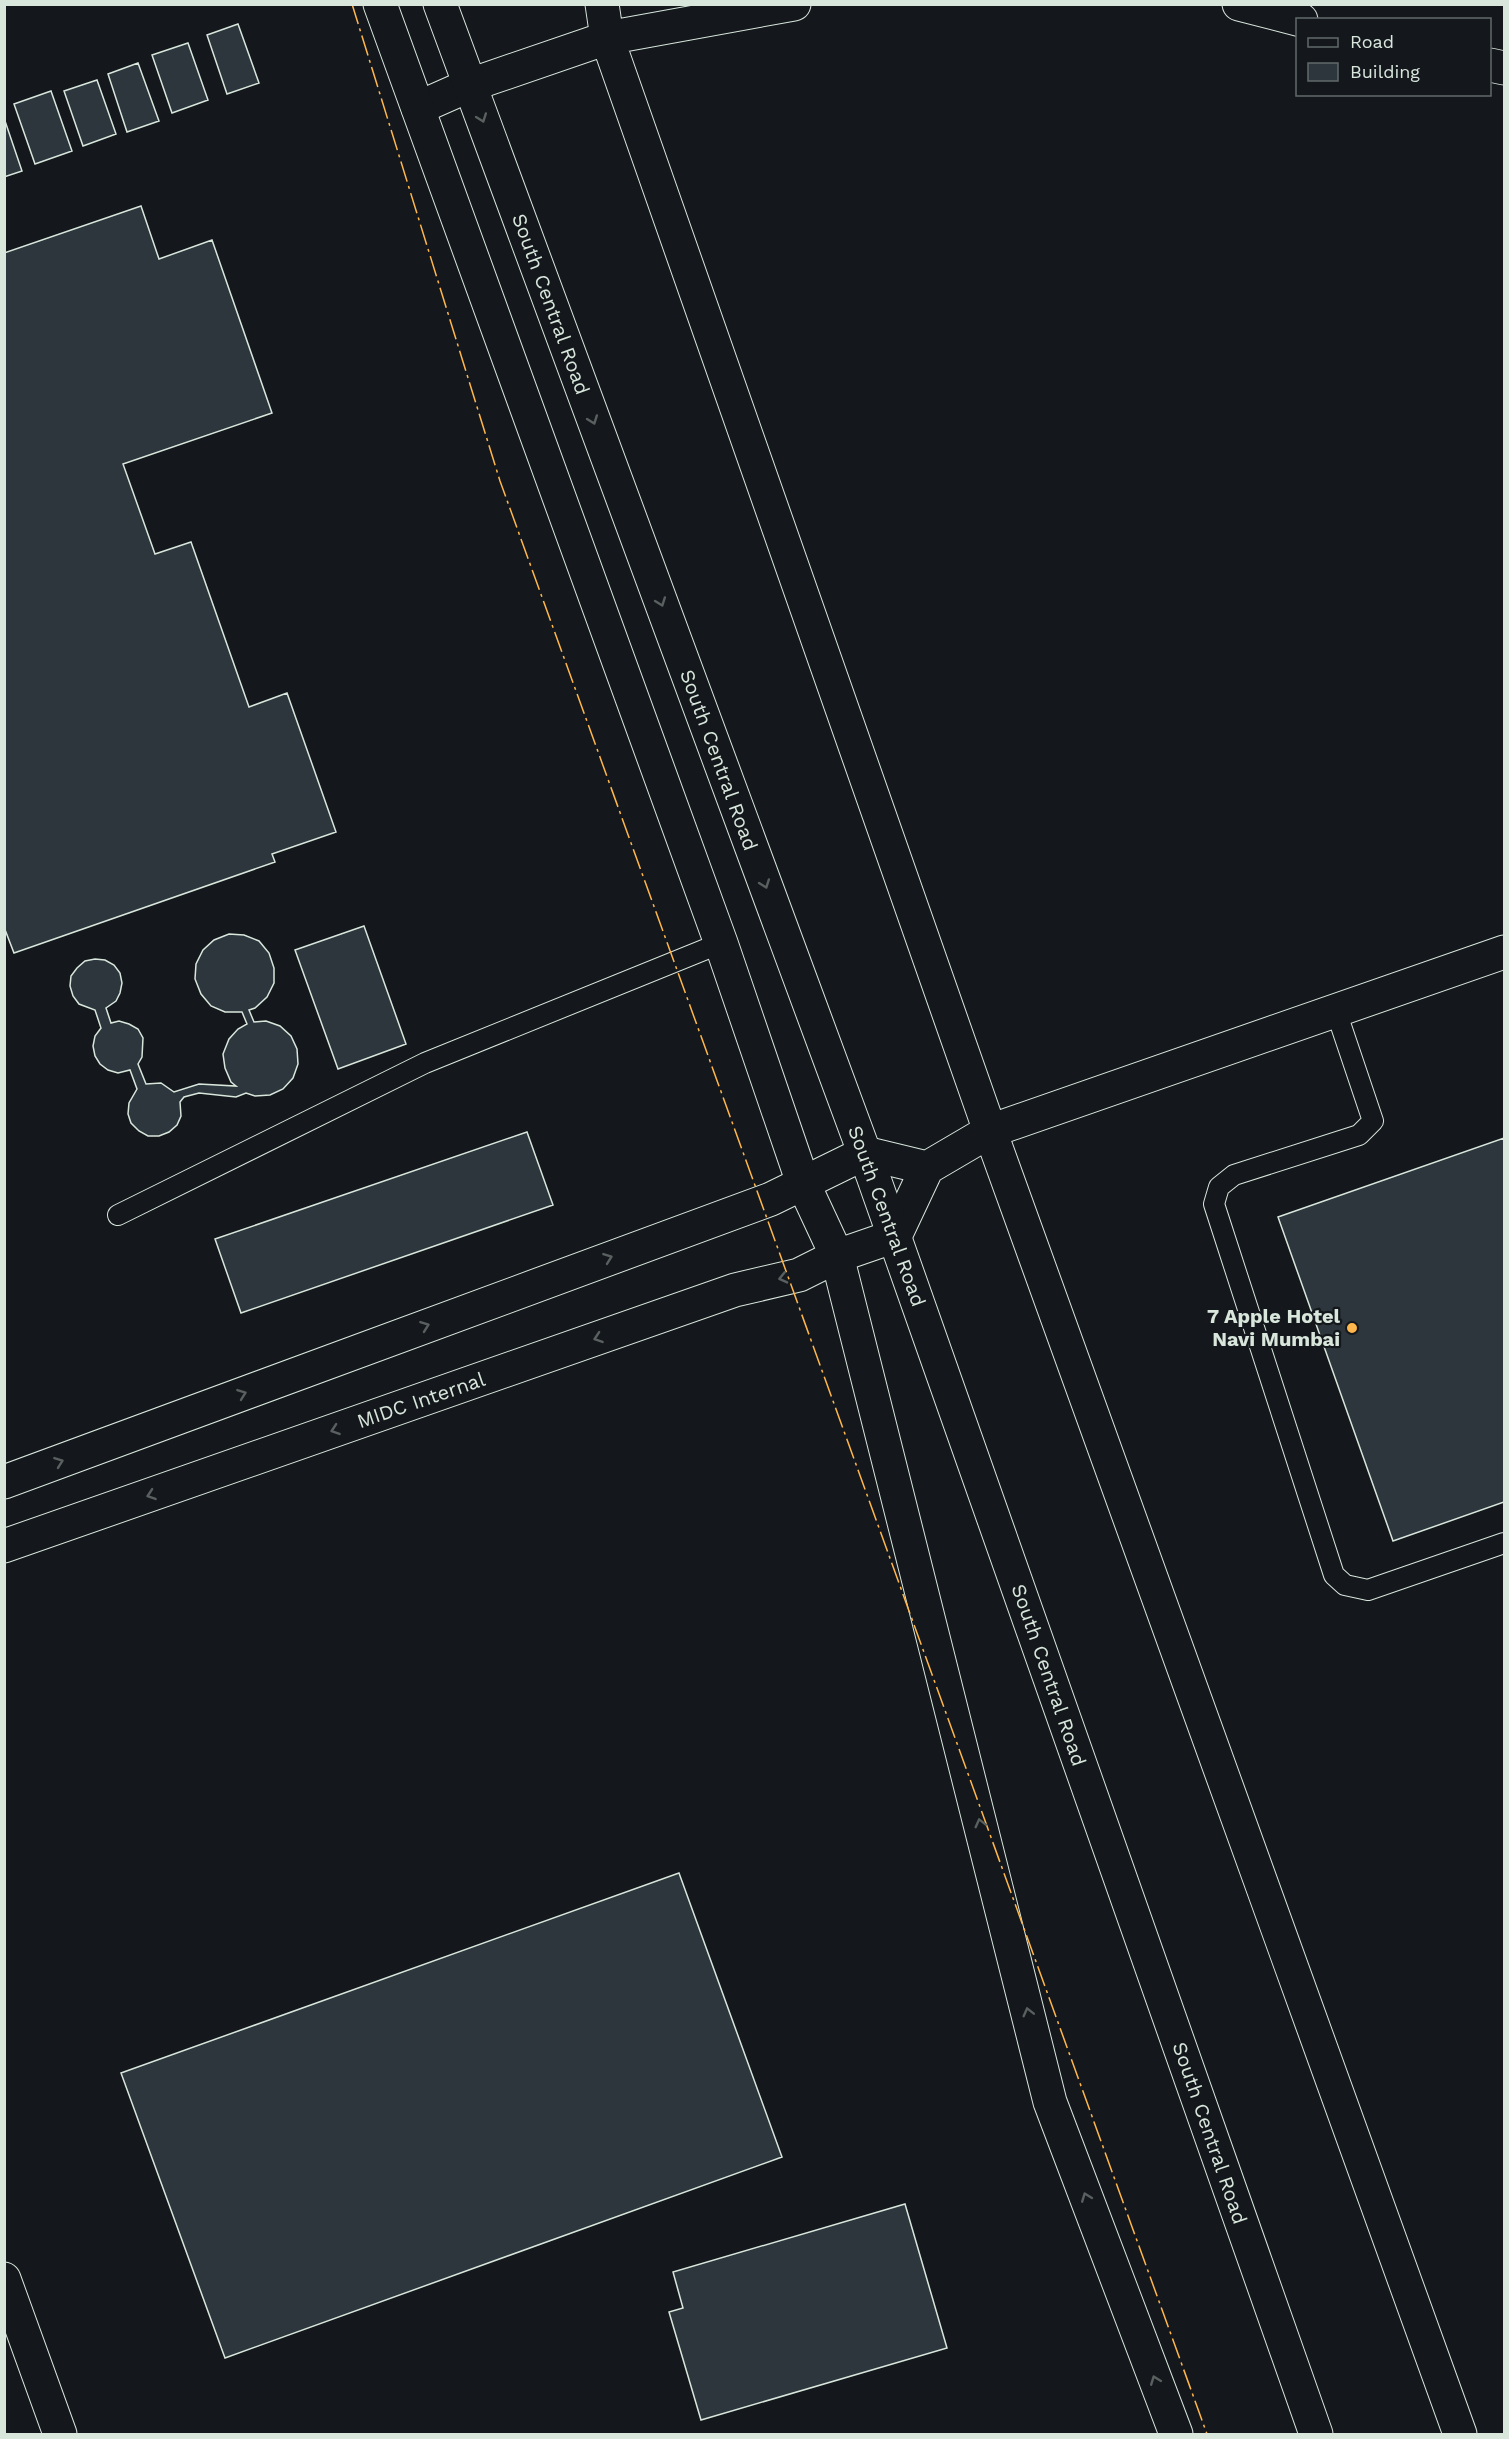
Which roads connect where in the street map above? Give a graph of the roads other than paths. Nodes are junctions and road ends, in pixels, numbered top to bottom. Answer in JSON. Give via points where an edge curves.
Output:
{"nodes":[{"id":1,"x":381,"y":4,"type":"edge"},
{"id":2,"x":440,"y":4,"type":"edge"},
{"id":3,"x":602,"y":4,"type":"edge"},
{"id":4,"x":794,"y":4,"type":"edge"},
{"id":5,"x":1239,"y":4,"type":"edge"},
{"id":6,"x":1296,"y":19,"type":"edge"},
{"id":7,"x":607,"y":38,"type":"junction"},
{"id":8,"x":470,"y":85,"type":"junction"},
{"id":9,"x":418,"y":108,"type":"junction"},
{"id":10,"x":721,"y":943,"type":"junction"},
{"id":11,"x":1504,"y":952,"type":"edge"},
{"id":12,"x":1336,"y":1011,"type":"junction"},
{"id":13,"x":990,"y":1131,"type":"junction"},
{"id":14,"x":865,"y":1153,"type":"junction"},
{"id":15,"x":927,"y":1168,"type":"junction"},
{"id":16,"x":803,"y":1183,"type":"junction"},
{"id":17,"x":118,"y":1215,"type":"dead end"},
{"id":18,"x":894,"y":1236,"type":"junction"},
{"id":19,"x":837,"y":1256,"type":"junction"},
{"id":20,"x":4,"y":1482,"type":"edge"},
{"id":21,"x":1504,"y":1543,"type":"edge"},
{"id":22,"x":4,"y":1546,"type":"edge"},
{"id":23,"x":4,"y":2279,"type":"edge"},
{"id":24,"x":60,"y":2434,"type":"edge"},
{"id":25,"x":1176,"y":2434,"type":"edge"},
{"id":26,"x":1316,"y":2434,"type":"edge"},
{"id":27,"x":1460,"y":2434,"type":"edge"}],
"edges":[{"from":1,"to":9,"type":"street"},
{"from":2,"to":8,"type":"street","name":"South Central Road"},
{"from":3,"to":7,"type":"street"},
{"from":4,"to":7,"type":"street"},
{"from":5,"to":6,"type":"street"},
{"from":7,"to":8,"type":"street"},
{"from":7,"to":13,"type":"street"},
{"from":8,"to":9,"type":"street"},
{"from":8,"to":14,"type":"street","name":"South Central Road","one_way":true},
{"from":9,"to":10,"type":"street"},
{"from":10,"to":16,"type":"street"},
{"from":10,"to":17,"type":"lane","via":[[425,1063]]},
{"from":11,"to":12,"type":"street"},
{"from":12,"to":13,"type":"street"},
{"from":12,"to":21,"type":"lane","via":[[1373,1121],[1359,1134],[1234,1175],[1219,1187],[1214,1204],[1334,1575],[1345,1585],[1368,1590]]},
{"from":13,"to":15,"type":"street"},
{"from":13,"to":27,"type":"street"},
{"from":14,"to":15,"type":"street"},
{"from":14,"to":16,"type":"street"},
{"from":14,"to":18,"type":"street","name":"South Central Road"},
{"from":15,"to":18,"type":"street"},
{"from":16,"to":19,"type":"street"},
{"from":20,"to":16,"type":"street","one_way":true,"via":[[771,1199]]},
{"from":18,"to":19,"type":"street","name":"MIDC Internal"},
{"from":18,"to":26,"type":"street","name":"South Central Road"},
{"from":19,"to":22,"type":"street","name":"MIDC Internal","one_way":true,"via":[[798,1275],[735,1290]]},
{"from":25,"to":19,"type":"street","one_way":true,"via":[[1050,2102]]},
{"from":23,"to":24,"type":"street"}]}
